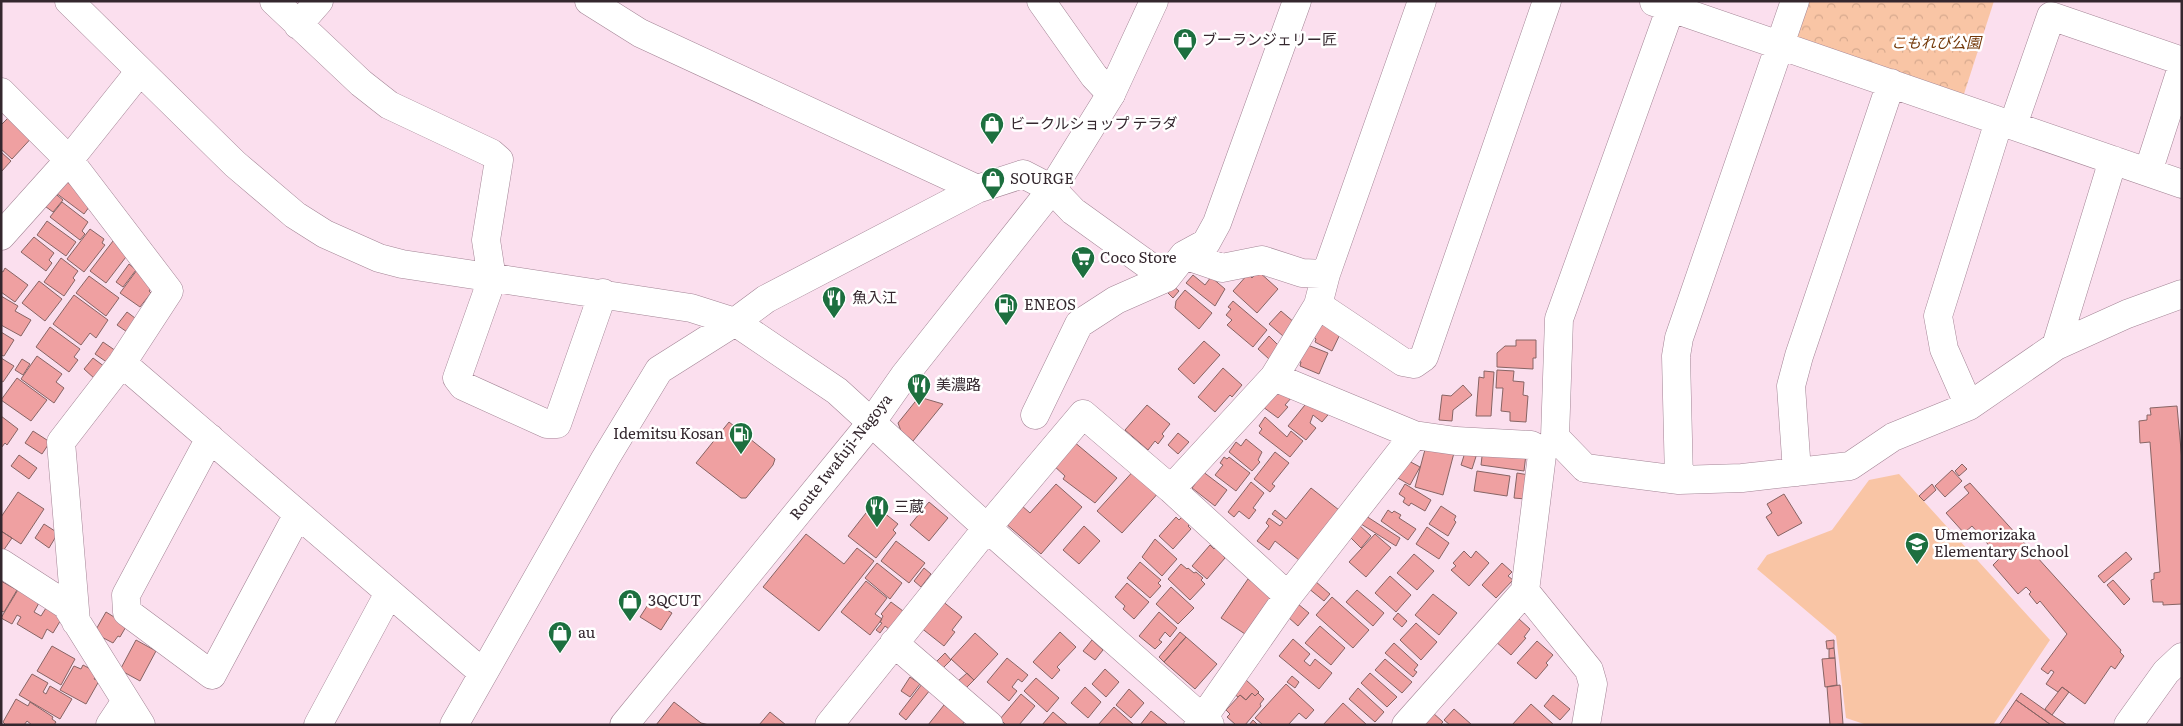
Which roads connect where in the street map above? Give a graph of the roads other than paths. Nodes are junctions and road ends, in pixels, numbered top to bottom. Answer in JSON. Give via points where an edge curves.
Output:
{"nodes":[{"id":1,"x":68,"y":1,"type":"edge"},
{"id":2,"x":274,"y":1,"type":"edge"},
{"id":3,"x":319,"y":1,"type":"edge"},
{"id":4,"x":589,"y":1,"type":"edge"},
{"id":5,"x":1041,"y":1,"type":"edge"},
{"id":6,"x":1154,"y":1,"type":"edge"},
{"id":7,"x":1297,"y":1,"type":"edge"},
{"id":8,"x":1422,"y":1,"type":"edge"},
{"id":9,"x":1547,"y":1,"type":"edge"},
{"id":10,"x":1795,"y":1,"type":"edge"},
{"id":11,"x":1662,"y":4,"type":"edge"},
{"id":12,"x":298,"y":25,"type":"junction"},
{"id":13,"x":1780,"y":45,"type":"junction"},
{"id":14,"x":2182,"y":61,"type":"edge"},
{"id":15,"x":2182,"y":67,"type":"edge"},
{"id":16,"x":140,"y":71,"type":"junction"},
{"id":17,"x":1891,"y":83,"type":"junction"},
{"id":18,"x":1,"y":92,"type":"edge"},
{"id":19,"x":1111,"y":94,"type":"junction"},
{"id":20,"x":2006,"y":123,"type":"junction"},
{"id":21,"x":69,"y":160,"type":"junction"},
{"id":22,"x":2113,"y":160,"type":"junction"},
{"id":23,"x":2148,"y":172,"type":"junction"},
{"id":24,"x":2182,"y":184,"type":"edge"},
{"id":25,"x":977,"y":189,"type":"junction"},
{"id":26,"x":1052,"y":189,"type":"junction"},
{"id":27,"x":1,"y":236,"type":"edge"},
{"id":28,"x":1184,"y":255,"type":"junction"},
{"id":29,"x":1326,"y":274,"type":"junction"},
{"id":30,"x":1166,"y":278,"type":"junction"},
{"id":31,"x":492,"y":279,"type":"junction"},
{"id":32,"x":604,"y":294,"type":"junction"},
{"id":33,"x":2182,"y":294,"type":"edge"},
{"id":34,"x":1318,"y":306,"type":"junction"},
{"id":35,"x":735,"y":322,"type":"junction"},
{"id":36,"x":2056,"y":346,"type":"junction"},
{"id":37,"x":122,"y":363,"type":"junction"},
{"id":38,"x":1274,"y":377,"type":"junction"},
{"id":39,"x":1969,"y":406,"type":"junction"},
{"id":40,"x":1035,"y":415,"type":"dead end"},
{"id":41,"x":871,"y":423,"type":"junction"},
{"id":42,"x":1414,"y":435,"type":"junction"},
{"id":43,"x":210,"y":438,"type":"junction"},
{"id":44,"x":1797,"y":472,"type":"junction"},
{"id":45,"x":1679,"y":480,"type":"junction"},
{"id":46,"x":1171,"y":489,"type":"junction"},
{"id":47,"x":298,"y":514,"type":"junction"},
{"id":48,"x":987,"y":528,"type":"junction"},
{"id":49,"x":1,"y":563,"type":"edge"},
{"id":50,"x":1525,"y":591,"type":"junction"},
{"id":51,"x":390,"y":593,"type":"junction"},
{"id":52,"x":1288,"y":596,"type":"junction"},
{"id":53,"x":76,"y":622,"type":"junction"},
{"id":54,"x":894,"y":643,"type":"junction"},
{"id":55,"x":2182,"y":657,"type":"edge"},
{"id":56,"x":483,"y":673,"type":"junction"},
{"id":57,"x":126,"y":701,"type":"junction"},
{"id":58,"x":1204,"y":723,"type":"edge"},
{"id":59,"x":110,"y":725,"type":"edge"},
{"id":60,"x":141,"y":725,"type":"edge"},
{"id":61,"x":318,"y":725,"type":"edge"},
{"id":62,"x":454,"y":725,"type":"edge"},
{"id":63,"x":624,"y":725,"type":"edge"},
{"id":64,"x":829,"y":725,"type":"edge"},
{"id":65,"x":989,"y":725,"type":"edge"},
{"id":66,"x":1406,"y":725,"type":"edge"},
{"id":67,"x":1586,"y":725,"type":"edge"},
{"id":68,"x":2128,"y":725,"type":"edge"}],
"edges":[{"from":1,"to":16,"type":"street"},
{"from":2,"to":12,"type":"street"},
{"from":3,"to":12,"type":"street"},
{"from":4,"to":25,"type":"street","via":[[640,33]]},
{"from":5,"to":19,"type":"street","via":[[1094,76]]},
{"from":6,"to":19,"type":"street","name":"Route Iwafuji-Nagoya"},
{"from":7,"to":28,"type":"street","via":[[1217,223],[1206,243]]},
{"from":8,"to":29,"type":"street"},
{"from":9,"to":34,"type":"street","via":[[1424,357],[1414,364],[1403,362]]},
{"from":10,"to":13,"type":"street"},
{"from":11,"to":13,"type":"street"},
{"from":11,"to":45,"type":"street","via":[[1559,319],[1555,437],[1585,468]]},
{"from":12,"to":31,"type":"street","via":[[360,83],[389,105],[491,153],[499,160],[486,240]]},
{"from":13,"to":17,"type":"street"},
{"from":13,"to":45,"type":"street","via":[[1679,338],[1676,356]]},
{"from":14,"to":20,"type":"street","via":[[2051,16]]},
{"from":15,"to":23,"type":"street"},
{"from":16,"to":21,"type":"street"},
{"from":16,"to":31,"type":"street","via":[[235,164],[295,216],[325,234],[379,258]]},
{"from":17,"to":20,"type":"street"},
{"from":17,"to":44,"type":"street","via":[[1791,386]]},
{"from":18,"to":21,"type":"street"},
{"from":19,"to":26,"type":"street","name":"Route Iwafuji-Nagoya"},
{"from":20,"to":22,"type":"street"},
{"from":20,"to":39,"type":"street","via":[[1938,316],[1944,349]]},
{"from":21,"to":27,"type":"street"},
{"from":21,"to":37,"type":"street","via":[[169,291]]},
{"from":22,"to":23,"type":"street"},
{"from":22,"to":36,"type":"street"},
{"from":23,"to":24,"type":"street"},
{"from":25,"to":26,"type":"street","via":[[1023,174]]},
{"from":25,"to":35,"type":"street","via":[[766,299]]},
{"from":26,"to":30,"type":"street","via":[[1073,210]]},
{"from":26,"to":41,"type":"street","name":"Route Iwafuji-Nagoya","via":[[904,376]]},
{"from":28,"to":29,"type":"street","via":[[1222,268],[1262,260],[1302,273]]},
{"from":28,"to":30,"type":"street"},
{"from":29,"to":34,"type":"street"},
{"from":30,"to":40,"type":"street","via":[[1116,300],[1079,324]]},
{"from":31,"to":32,"type":"street"},
{"from":31,"to":32,"type":"street","via":[[457,378],[464,386],[547,424],[557,424]]},
{"from":32,"to":35,"type":"street","via":[[691,308]]},
{"from":33,"to":36,"type":"street"},
{"from":34,"to":38,"type":"street"},
{"from":35,"to":41,"type":"street","via":[[837,391]]},
{"from":35,"to":56,"type":"street","via":[[659,370]]},
{"from":36,"to":39,"type":"street"},
{"from":37,"to":43,"type":"street"},
{"from":37,"to":53,"type":"street","via":[[61,442]]},
{"from":38,"to":42,"type":"street"},
{"from":38,"to":46,"type":"street"},
{"from":39,"to":44,"type":"street","via":[[1893,438],[1850,466]]},
{"from":41,"to":48,"type":"street"},
{"from":41,"to":63,"type":"street","name":"Route Iwafuji-Nagoya"},
{"from":42,"to":50,"type":"street","via":[[1531,445],[1542,455]]},
{"from":42,"to":52,"type":"street"},
{"from":43,"to":47,"type":"street"},
{"from":43,"to":47,"type":"street","via":[[126,595],[126,612],[212,675]]},
{"from":44,"to":45,"type":"street"},
{"from":46,"to":48,"type":"street","via":[[1084,414]]},
{"from":46,"to":52,"type":"street"},
{"from":47,"to":51,"type":"street"},
{"from":48,"to":54,"type":"street"},
{"from":48,"to":58,"type":"street"},
{"from":49,"to":53,"type":"street","via":[[66,605]]},
{"from":50,"to":66,"type":"street"},
{"from":50,"to":67,"type":"street","via":[[1589,670],[1593,684]]},
{"from":51,"to":56,"type":"street"},
{"from":51,"to":61,"type":"street"},
{"from":52,"to":58,"type":"street"},
{"from":53,"to":57,"type":"street"},
{"from":54,"to":64,"type":"street"},
{"from":54,"to":65,"type":"street"},
{"from":55,"to":68,"type":"street","via":[[2166,672]]},
{"from":56,"to":62,"type":"street"},
{"from":57,"to":59,"type":"street"},
{"from":57,"to":60,"type":"street"}]}
